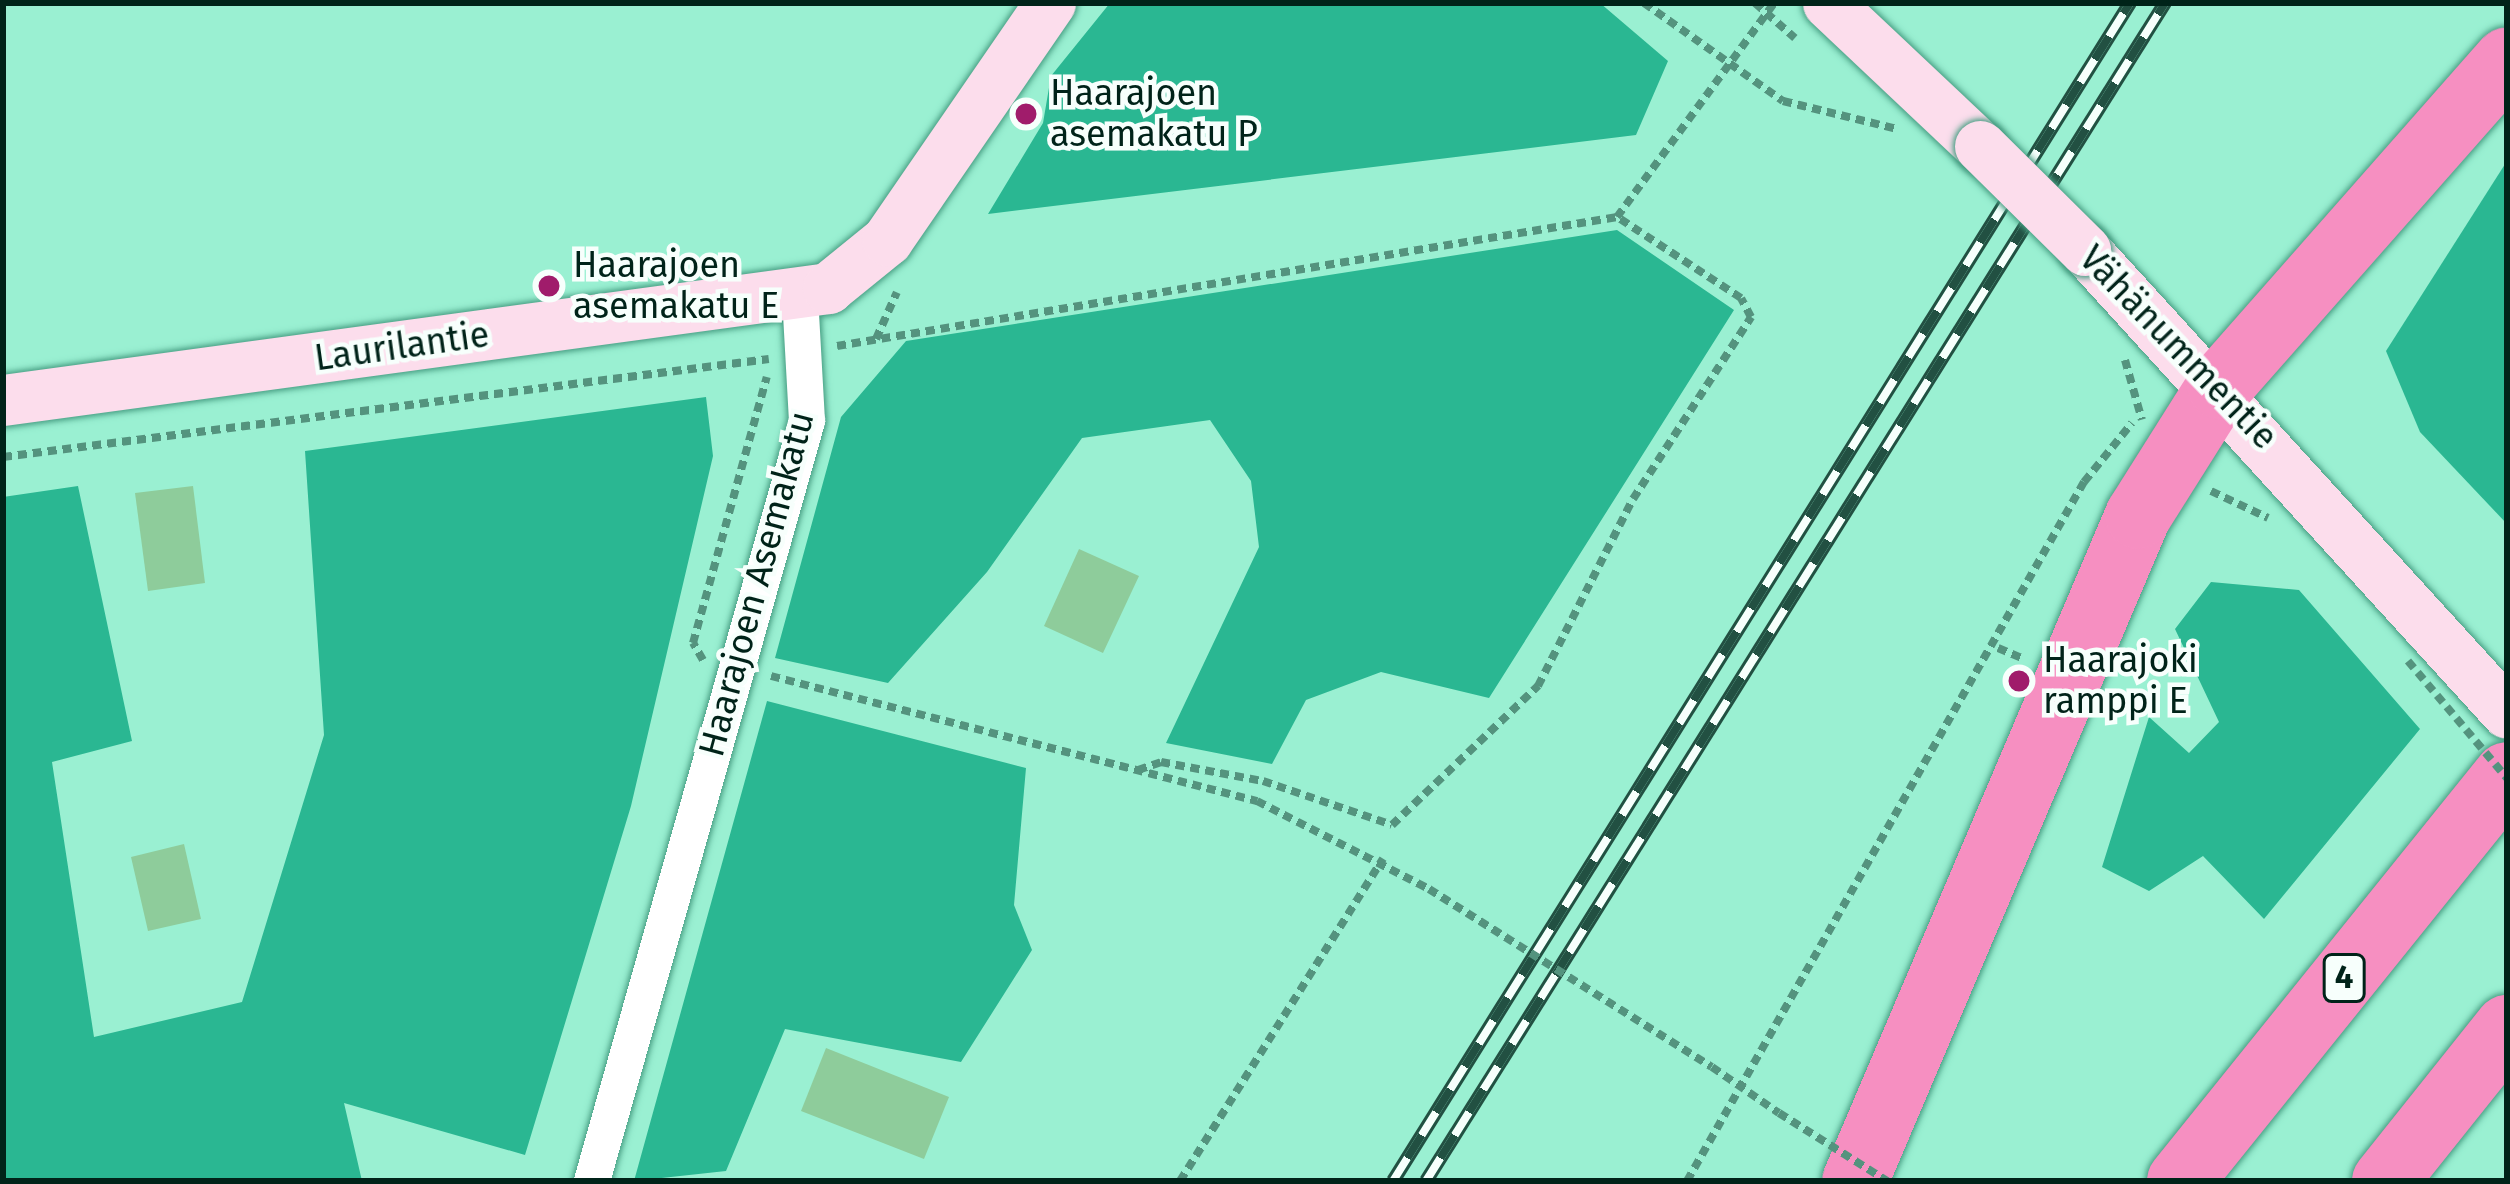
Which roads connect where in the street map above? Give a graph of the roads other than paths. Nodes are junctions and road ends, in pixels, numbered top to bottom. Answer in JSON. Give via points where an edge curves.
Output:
{"nodes":[{"id":1,"x":1050,"y":3,"type":"edge"},
{"id":2,"x":1812,"y":21,"type":"edge"},
{"id":3,"x":2507,"y":60,"type":"edge"},
{"id":4,"x":800,"y":294,"type":"junction"},
{"id":5,"x":2220,"y":386,"type":"junction"},
{"id":6,"x":3,"y":400,"type":"edge"},
{"id":7,"x":2507,"y":713,"type":"edge"},
{"id":8,"x":2507,"y":777,"type":"edge"},
{"id":9,"x":2507,"y":1028,"type":"edge"},
{"id":10,"x":2507,"y":1094,"type":"edge"},
{"id":11,"x":592,"y":1181,"type":"edge"},
{"id":12,"x":1855,"y":1181,"type":"edge"},
{"id":13,"x":2180,"y":1181,"type":"edge"},
{"id":14,"x":2385,"y":1181,"type":"edge"},
{"id":15,"x":2425,"y":1181,"type":"edge"}],
"edges":[{"from":1,"to":4,"type":"street","via":[[887,240],[828,287]]},
{"from":2,"to":5,"type":"street","name":"Vähänummentie","bridge":true,"via":[[1980,146]]},
{"from":3,"to":5,"type":"highway"},
{"from":4,"to":6,"type":"street","name":"Laurilantie"},
{"from":4,"to":11,"type":"street","name":"Haarajoen Asemakatu","via":[[810,350],[807,422]]},
{"from":5,"to":7,"type":"street","name":"Vähänummentie","via":[[2422,645]]},
{"from":5,"to":12,"type":"highway","via":[[2138,516]]},
{"from":8,"to":13,"type":"highway","number":"4"},
{"from":9,"to":14,"type":"highway"},
{"from":10,"to":15,"type":"highway"}]}
